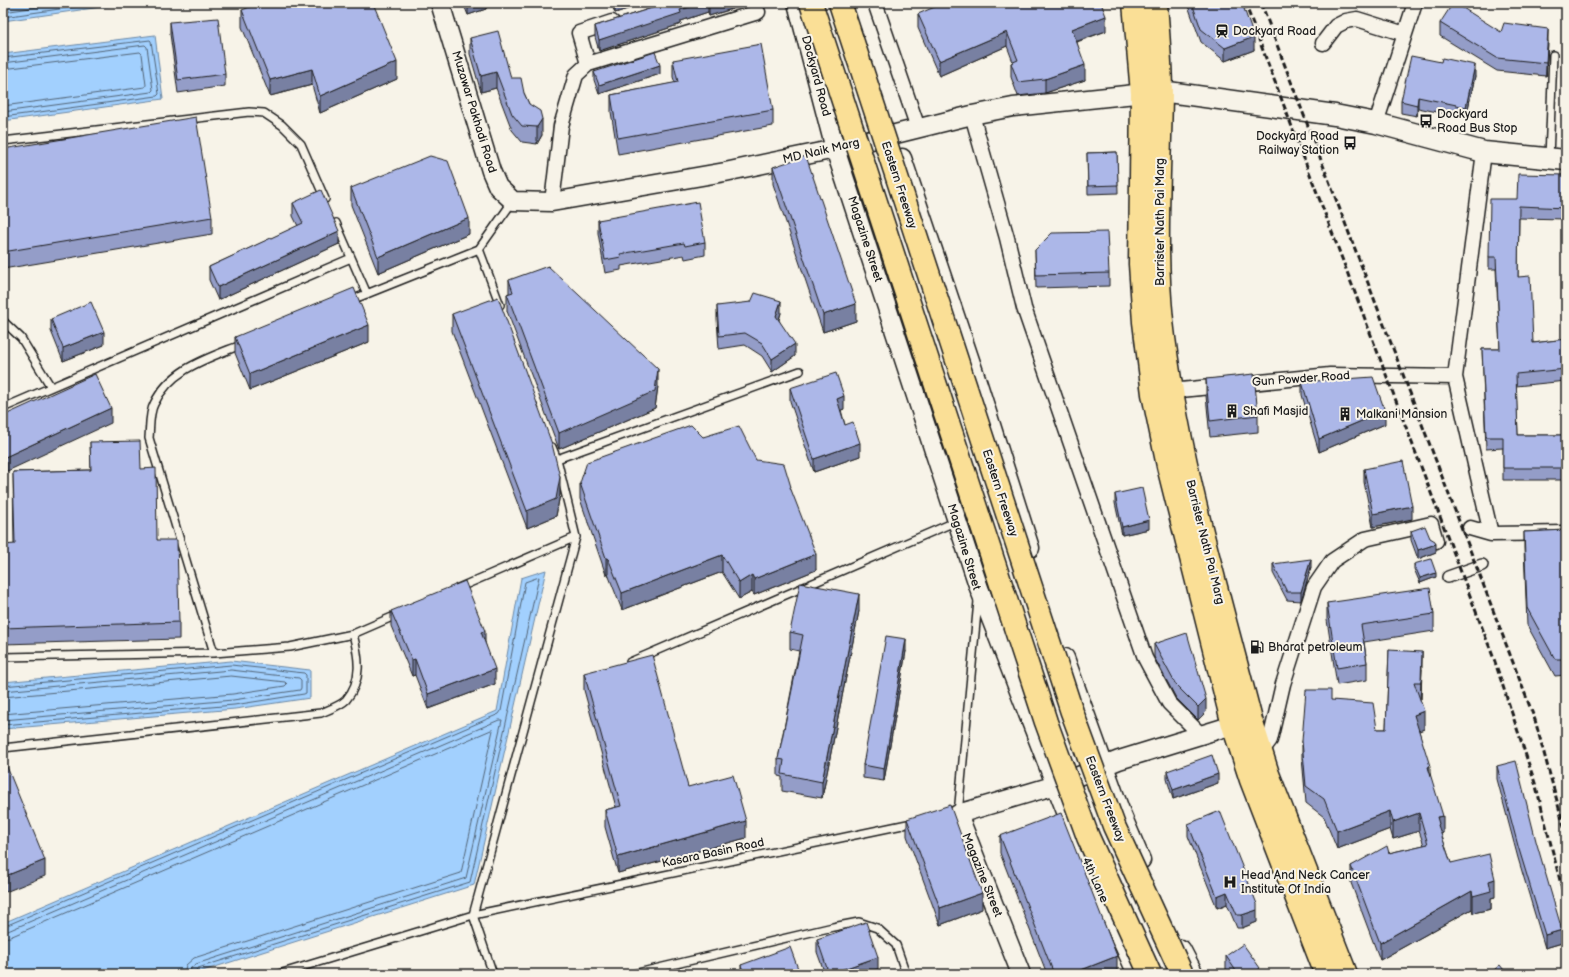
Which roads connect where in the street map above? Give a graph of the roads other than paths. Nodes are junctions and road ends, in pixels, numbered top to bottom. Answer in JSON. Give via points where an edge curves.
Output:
{"nodes":[{"id":1,"x":440,"y":3,"type":"edge"},
{"id":2,"x":797,"y":3,"type":"edge"},
{"id":3,"x":811,"y":3,"type":"edge"},
{"id":4,"x":840,"y":3,"type":"edge"},
{"id":5,"x":851,"y":3,"type":"edge"},
{"id":6,"x":875,"y":3,"type":"edge"},
{"id":7,"x":1134,"y":3,"type":"edge"},
{"id":8,"x":1156,"y":3,"type":"edge"},
{"id":9,"x":1415,"y":3,"type":"edge"},
{"id":10,"x":758,"y":12,"type":"dead end"},
{"id":11,"x":623,"y":19,"type":"edge"},
{"id":12,"x":1405,"y":34,"type":"junction"},
{"id":13,"x":1323,"y":43,"type":"dead end"},
{"id":14,"x":1554,"y":55,"type":"dead end"},
{"id":15,"x":588,"y":64,"type":"junction"},
{"id":16,"x":1152,"y":92,"type":"junction"},
{"id":17,"x":972,"y":115,"type":"junction"},
{"id":18,"x":1376,"y":123,"type":"junction"},
{"id":19,"x":918,"y":128,"type":"junction"},
{"id":20,"x":894,"y":134,"type":"junction"},
{"id":21,"x":3,"y":141,"type":"edge"},
{"id":22,"x":835,"y":149,"type":"junction"},
{"id":23,"x":1484,"y":152,"type":"junction"},
{"id":24,"x":1557,"y":159,"type":"edge"},
{"id":25,"x":513,"y":201,"type":"junction"},
{"id":26,"x":552,"y":202,"type":"junction"},
{"id":27,"x":479,"y":249,"type":"junction"},
{"id":28,"x":351,"y":258,"type":"junction"},
{"id":29,"x":367,"y":294,"type":"junction"},
{"id":30,"x":345,"y":303,"type":"edge"},
{"id":31,"x":503,"y":314,"type":"edge"},
{"id":32,"x":3,"y":321,"type":"edge"},
{"id":33,"x":249,"y":342,"type":"edge"},
{"id":34,"x":800,"y":371,"type":"dead end"},
{"id":35,"x":1454,"y":377,"type":"junction"},
{"id":36,"x":51,"y":387,"type":"junction"},
{"id":37,"x":1171,"y":391,"type":"junction"},
{"id":38,"x":3,"y":408,"type":"edge"},
{"id":39,"x":549,"y":438,"type":"edge"},
{"id":40,"x":557,"y":460,"type":"junction"},
{"id":41,"x":957,"y":521,"type":"junction"},
{"id":42,"x":1470,"y":528,"type":"dead end"},
{"id":43,"x":1566,"y":532,"type":"edge"},
{"id":44,"x":1491,"y":534,"type":"junction"},
{"id":45,"x":576,"y":537,"type":"junction"},
{"id":46,"x":1436,"y":541,"type":"edge"},
{"id":47,"x":1482,"y":565,"type":"dead end"},
{"id":48,"x":1448,"y":577,"type":"dead end"},
{"id":49,"x":980,"y":588,"type":"junction"},
{"id":50,"x":454,"y":590,"type":"edge"},
{"id":51,"x":404,"y":612,"type":"edge"},
{"id":52,"x":353,"y":634,"type":"junction"},
{"id":53,"x":214,"y":653,"type":"junction"},
{"id":54,"x":3,"y":657,"type":"edge"},
{"id":55,"x":624,"y":664,"type":"edge"},
{"id":56,"x":1242,"y":722,"type":"junction"},
{"id":57,"x":1200,"y":734,"type":"junction"},
{"id":58,"x":3,"y":748,"type":"edge"},
{"id":59,"x":1253,"y":756,"type":"junction"},
{"id":60,"x":1104,"y":766,"type":"junction"},
{"id":61,"x":1056,"y":785,"type":"junction"},
{"id":62,"x":954,"y":815,"type":"junction"},
{"id":63,"x":927,"y":820,"type":"edge"},
{"id":64,"x":473,"y":915,"type":"junction"},
{"id":65,"x":280,"y":974,"type":"edge"},
{"id":66,"x":493,"y":974,"type":"edge"},
{"id":67,"x":633,"y":974,"type":"edge"},
{"id":68,"x":906,"y":974,"type":"edge"},
{"id":69,"x":1022,"y":974,"type":"edge"},
{"id":70,"x":1137,"y":974,"type":"edge"},
{"id":71,"x":1150,"y":974,"type":"edge"},
{"id":72,"x":1182,"y":974,"type":"edge"},
{"id":73,"x":1194,"y":974,"type":"edge"},
{"id":74,"x":1326,"y":974,"type":"edge"},
{"id":75,"x":1346,"y":974,"type":"edge"}],
"edges":[{"from":1,"to":25,"type":"street","name":"Muzawar Pakhadi Road","via":[[491,171],[498,187]]},
{"from":2,"to":22,"type":"street","name":"Dockyard Road"},
{"from":3,"to":71,"type":"main road","bridge":true,"via":[[1046,722],[1088,837]]},
{"from":4,"to":72,"type":"main road","name":"Eastern Freeway","bridge":true,"via":[[1072,712],[1114,826]]},
{"from":5,"to":20,"type":"street"},
{"from":6,"to":19,"type":"street"},
{"from":7,"to":16,"type":"main road"},
{"from":8,"to":16,"type":"main road"},
{"from":9,"to":12,"type":"street"},
{"from":10,"to":15,"type":"street"},
{"from":11,"to":15,"type":"street","via":[[578,33]]},
{"from":12,"to":13,"type":"street","via":[[1357,19],[1336,26]]},
{"from":12,"to":18,"type":"street"},
{"from":14,"to":24,"type":"lane"},
{"from":15,"to":26,"type":"street","via":[[576,75],[561,126]]},
{"from":16,"to":17,"type":"street","name":"MD Naik Marg","via":[[1013,107]]},
{"from":16,"to":18,"type":"main road","via":[[1335,115]]},
{"from":16,"to":37,"type":"main road","name":"Barrister Nath Pai Marg","via":[[1158,263]]},
{"from":16,"to":56,"type":"main road","name":"Barrister Nath Pai Marg","via":[[1140,264],[1153,394],[1168,466]]},
{"from":17,"to":19,"type":"street","name":"MD Naik Marg"},
{"from":17,"to":57,"type":"street","via":[[1008,238],[1024,308],[1145,658],[1170,703]]},
{"from":18,"to":23,"type":"main road"},
{"from":19,"to":20,"type":"street","name":"MD Naik Marg"},
{"from":20,"to":22,"type":"street","name":"MD Naik Marg"},
{"from":20,"to":60,"type":"street","via":[[978,384],[1058,639]]},
{"from":21,"to":28,"type":"lane","via":[[249,112],[264,113],[282,125],[301,144]]},
{"from":22,"to":26,"type":"street","name":"MD Naik Marg","via":[[725,172]]},
{"from":22,"to":41,"type":"street","name":"Magazine Street"},
{"from":23,"to":24,"type":"main road"},
{"from":23,"to":35,"type":"street"},
{"from":25,"to":26,"type":"street"},
{"from":25,"to":27,"type":"lane"},
{"from":27,"to":29,"type":"lane"},
{"from":27,"to":31,"type":"lane"},
{"from":28,"to":29,"type":"lane"},
{"from":28,"to":36,"type":"lane"},
{"from":29,"to":30,"type":"lane"},
{"from":32,"to":36,"type":"lane","via":[[21,338]]},
{"from":33,"to":53,"type":"lane","via":[[190,366],[167,383],[153,406],[149,438]]},
{"from":34,"to":40,"type":"lane"},
{"from":35,"to":37,"type":"street","name":"Gun Powder Road","via":[[1330,375]]},
{"from":35,"to":44,"type":"street"},
{"from":36,"to":38,"type":"lane"},
{"from":37,"to":56,"type":"main road","name":"Barrister Nath Pai Marg"},
{"from":39,"to":40,"type":"lane"},
{"from":40,"to":45,"type":"lane"},
{"from":41,"to":49,"type":"street","name":"Magazine Street"},
{"from":41,"to":55,"type":"lane"},
{"from":42,"to":44,"type":"street"},
{"from":43,"to":44,"type":"street"},
{"from":45,"to":50,"type":"lane"},
{"from":45,"to":64,"type":"lane"},
{"from":46,"to":59,"type":"street","via":[[1431,524],[1364,539],[1332,561],[1314,587],[1283,684],[1270,740]]},
{"from":47,"to":48,"type":"street"},
{"from":49,"to":61,"type":"street","name":"4th Lane"},
{"from":49,"to":62,"type":"lane","name":"Magazine Street"},
{"from":51,"to":52,"type":"lane"},
{"from":52,"to":53,"type":"lane","via":[[290,647]]},
{"from":52,"to":58,"type":"lane","via":[[359,657],[358,680],[345,701],[321,714]]},
{"from":53,"to":54,"type":"lane"},
{"from":56,"to":57,"type":"street"},
{"from":56,"to":59,"type":"main road","name":"Barrister Nath Pai Marg"},
{"from":57,"to":60,"type":"street"},
{"from":59,"to":74,"type":"main road","name":"Barrister Nath Pai Marg"},
{"from":59,"to":75,"type":"main road","name":"Barrister Nath Pai Marg","via":[[1268,774]]},
{"from":60,"to":61,"type":"street"},
{"from":60,"to":73,"type":"street","via":[[1158,901]]},
{"from":61,"to":62,"type":"street"},
{"from":61,"to":70,"type":"street","name":"4th Lane"},
{"from":62,"to":69,"type":"street","name":"Magazine Street"},
{"from":63,"to":64,"type":"lane","name":"Kasara Basin Road"},
{"from":64,"to":65,"type":"lane","name":"Kasara Basin Road"},
{"from":64,"to":66,"type":"lane"},
{"from":67,"to":68,"type":"lane","via":[[859,922],[878,928],[896,945]]}]}
